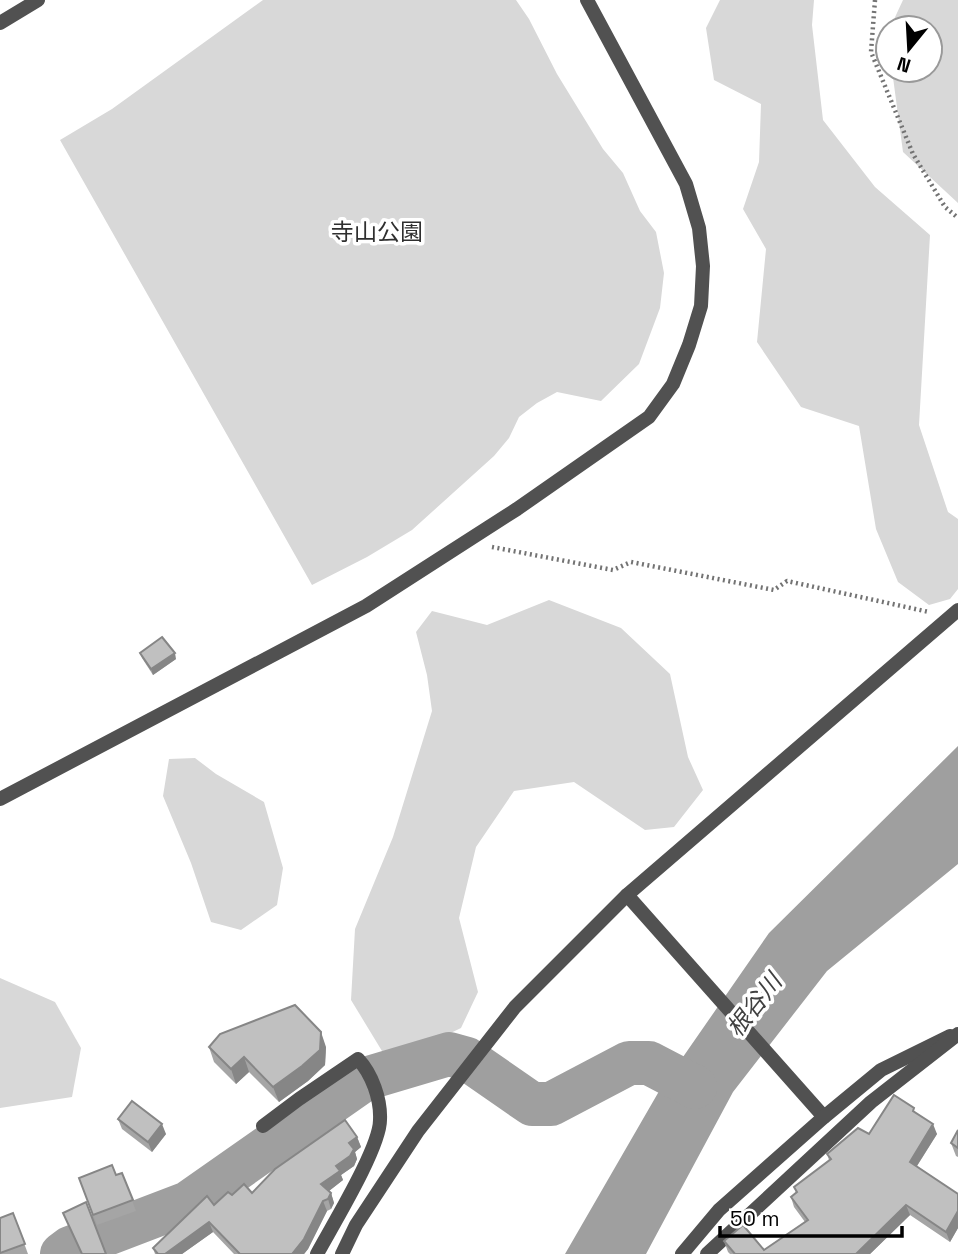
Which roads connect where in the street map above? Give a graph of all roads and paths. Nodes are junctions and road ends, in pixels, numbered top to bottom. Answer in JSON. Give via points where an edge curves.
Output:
{"nodes":[{"id":1,"x":38,"y":0,"type":"edge"},
{"id":2,"x":587,"y":0,"type":"edge"},
{"id":3,"x":874,"y":0,"type":"edge"},
{"id":4,"x":0,"y":23,"type":"edge"},
{"id":5,"x":958,"y":218,"type":"edge"},
{"id":6,"x":497,"y":548,"type":"dead end"},
{"id":7,"x":958,"y":610,"type":"edge"},
{"id":8,"x":928,"y":612,"type":"dead end"},
{"id":9,"x":0,"y":799,"type":"edge"},
{"id":10,"x":631,"y":900,"type":"junction"},
{"id":11,"x":957,"y":1033,"type":"edge"},
{"id":12,"x":824,"y":1116,"type":"junction"},
{"id":13,"x":263,"y":1126,"type":"dead end"},
{"id":14,"x":317,"y":1254,"type":"edge"},
{"id":15,"x":342,"y":1254,"type":"edge"},
{"id":16,"x":682,"y":1254,"type":"edge"},
{"id":17,"x":707,"y":1254,"type":"edge"}],
"edges":[{"from":1,"to":4,"type":"street"},
{"from":2,"to":9,"type":"street","via":[[686,184],[699,228],[701,306],[673,384],[649,417],[366,606]]},
{"from":3,"to":5,"type":"path","via":[[871,52],[913,154],[945,207]]},
{"from":6,"to":8,"type":"path","via":[[613,570],[631,562],[774,590],[787,581]]},
{"from":7,"to":10,"type":"street"},
{"from":10,"to":12,"type":"street"},
{"from":10,"to":15,"type":"street","via":[[516,1007],[483,1047],[418,1131]]},
{"from":11,"to":12,"type":"street","via":[[881,1070]]},
{"from":11,"to":17,"type":"street","via":[[871,1102]]},
{"from":12,"to":16,"type":"street","via":[[719,1210]]},
{"from":13,"to":14,"type":"street","via":[[358,1059],[368,1069],[381,1121],[373,1148]]}]}
